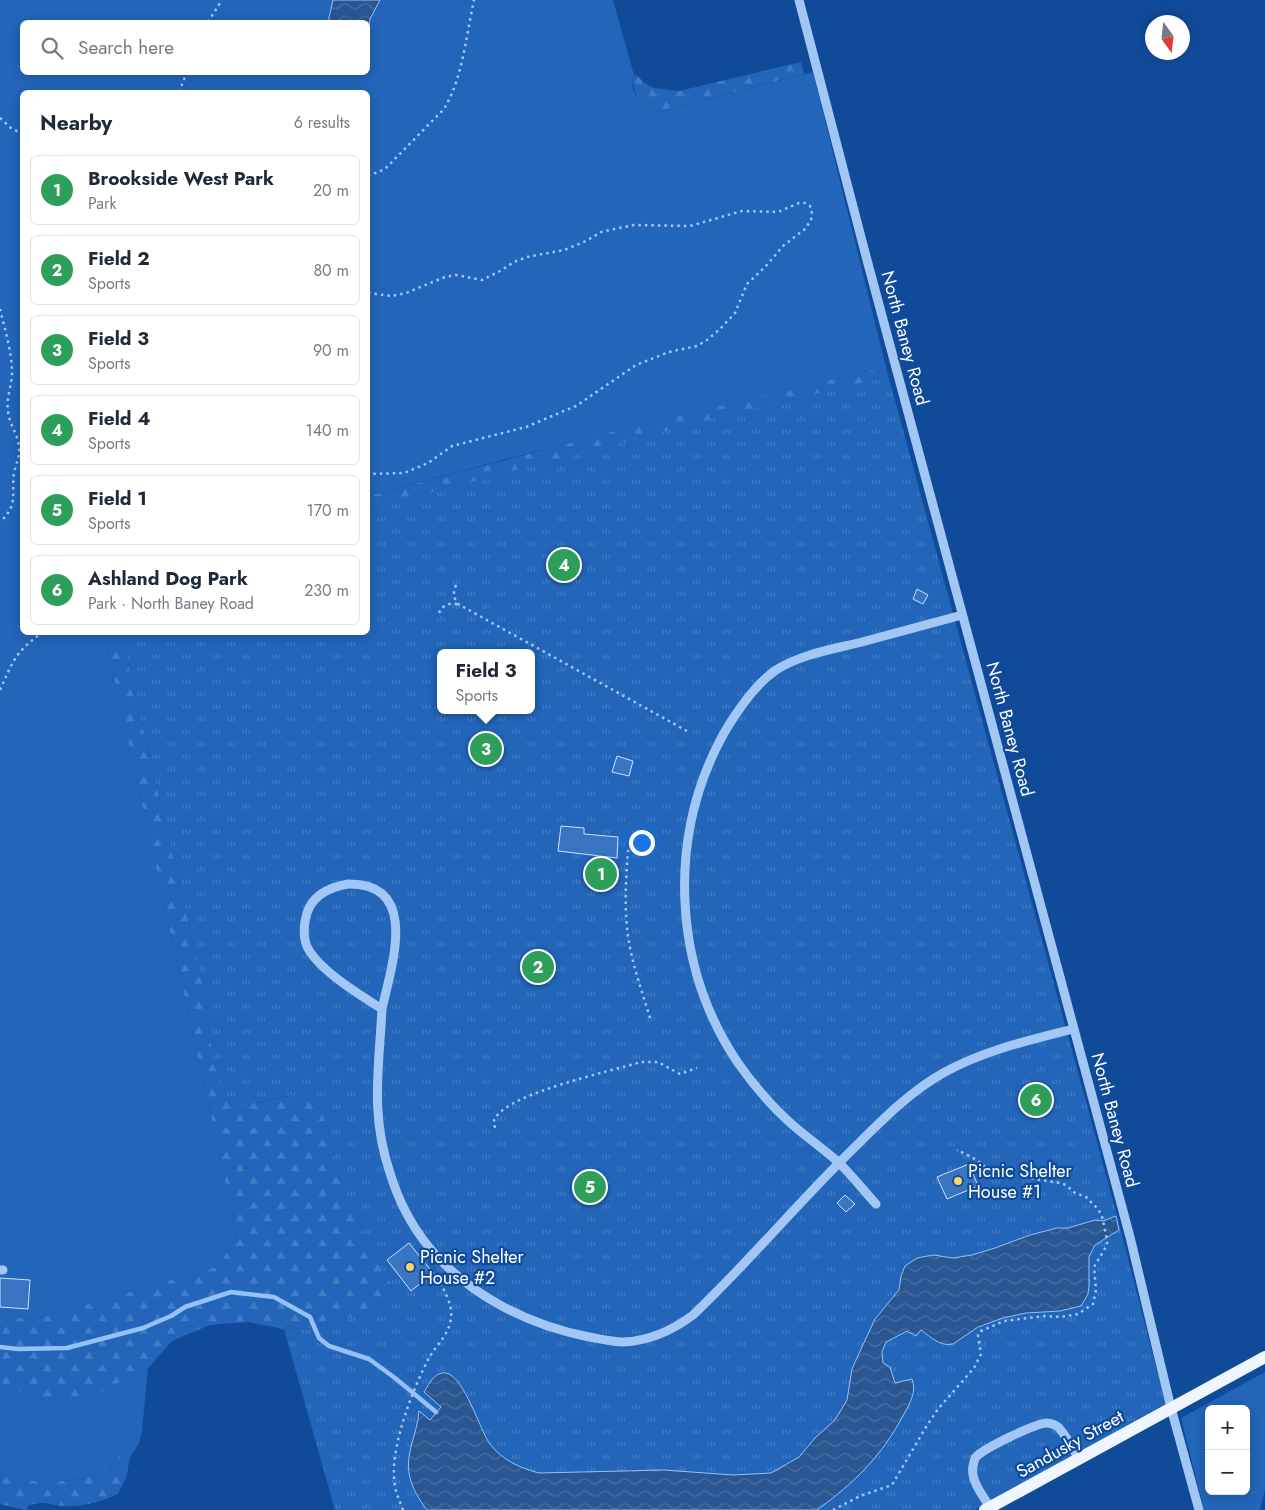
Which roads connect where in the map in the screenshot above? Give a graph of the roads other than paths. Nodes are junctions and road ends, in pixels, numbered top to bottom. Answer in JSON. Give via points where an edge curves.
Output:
{"nodes":[{"id":1,"x":798,"y":0,"type":"edge"},
{"id":2,"x":962,"y":615,"type":"junction"},
{"id":3,"x":382,"y":1009,"type":"junction"},
{"id":4,"x":1073,"y":1028,"type":"junction"},
{"id":5,"x":838,"y":1162,"type":"junction"},
{"id":6,"x":876,"y":1204,"type":"dead end"},
{"id":7,"x":1265,"y":1357,"type":"edge"},
{"id":8,"x":1171,"y":1408,"type":"junction"},
{"id":9,"x":1079,"y":1459,"type":"junction"},
{"id":10,"x":988,"y":1509,"type":"edge"},
{"id":11,"x":1199,"y":1510,"type":"edge"}],
"edges":[{"from":1,"to":2,"type":"street","name":"North Baney Road"},
{"from":2,"to":4,"type":"street","name":"North Baney Road"},
{"from":2,"to":5,"type":"street","via":[[805,657],[775,671],[752,693],[726,729],[710,763],[690,824],[685,865],[686,922],[694,968],[717,1028],[738,1063],[771,1104]]},
{"from":3,"to":3,"type":"street","via":[[397,938],[392,908],[372,887],[348,884],[326,890],[307,912],[304,930],[307,946],[332,975]]},
{"from":3,"to":5,"type":"street","via":[[377,1119],[390,1173],[412,1222],[430,1248],[480,1294],[513,1312],[570,1333],[622,1342],[646,1338],[682,1324],[705,1304]]},
{"from":4,"to":5,"type":"street","via":[[1011,1045],[944,1072],[892,1110]]},
{"from":4,"to":8,"type":"street","name":"North Baney Road","via":[[1130,1237]]},
{"from":5,"to":6,"type":"street"},
{"from":7,"to":8,"type":"main road","name":"Sandusky Street"},
{"from":8,"to":9,"type":"main road","name":"Sandusky Street"},
{"from":8,"to":11,"type":"street","name":"North Baney Road"},
{"from":9,"to":10,"type":"main road","name":"Sandusky Street"},
{"from":9,"to":10,"type":"street","via":[[1058,1426],[1049,1423],[1021,1432],[976,1458],[972,1472]]}]}
